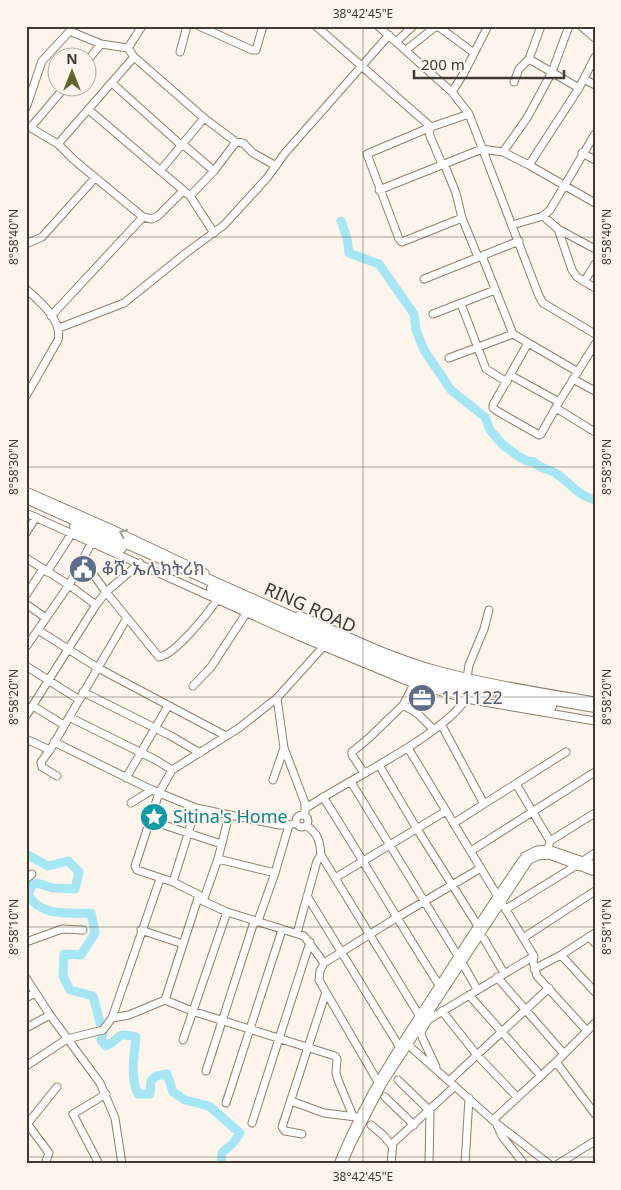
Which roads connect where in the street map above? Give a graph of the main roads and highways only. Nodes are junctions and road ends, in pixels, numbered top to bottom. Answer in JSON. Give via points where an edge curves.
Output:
{"nodes":[{"id":1,"x":26,"y":498,"type":"edge"},
{"id":2,"x":26,"y":505,"type":"edge"},
{"id":3,"x":595,"y":707,"type":"edge"},
{"id":4,"x":595,"y":714,"type":"edge"}],
"edges":[{"from":1,"to":3,"type":"highway","name":"RING ROAD","via":[[390,661],[484,688]]},
{"from":2,"to":4,"type":"highway","name":"RING ROAD","via":[[379,664],[463,690]]}]}
